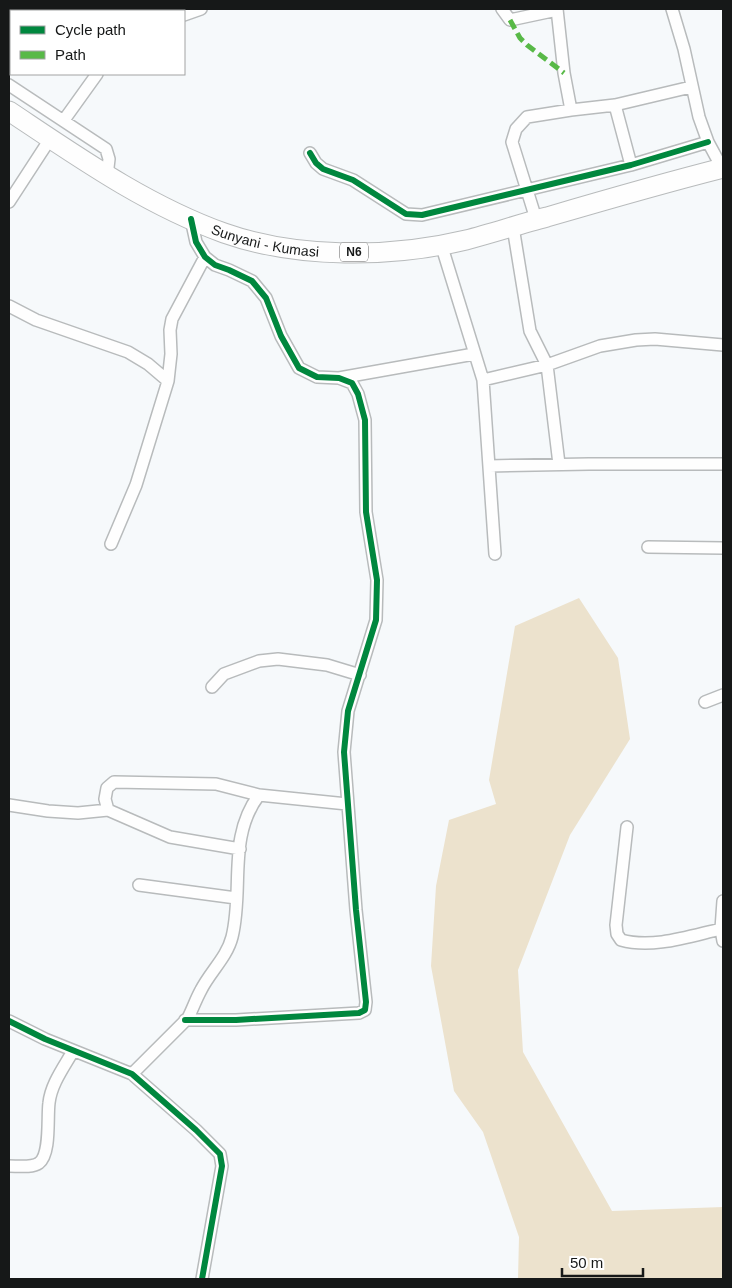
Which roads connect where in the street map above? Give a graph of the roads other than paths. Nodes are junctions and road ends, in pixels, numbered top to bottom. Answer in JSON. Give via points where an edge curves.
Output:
{"nodes":[{"id":1,"x":201,"y":9,"type":"edge"},
{"id":2,"x":502,"y":9,"type":"edge"},
{"id":3,"x":557,"y":9,"type":"edge"},
{"id":4,"x":672,"y":9,"type":"edge"},
{"id":5,"x":185,"y":15,"type":"edge"},
{"id":6,"x":96,"y":75,"type":"edge"},
{"id":7,"x":9,"y":85,"type":"edge"},
{"id":8,"x":692,"y":87,"type":"junction"},
{"id":9,"x":616,"y":106,"type":"junction"},
{"id":10,"x":571,"y":110,"type":"junction"},
{"id":11,"x":9,"y":111,"type":"edge"},
{"id":12,"x":64,"y":120,"type":"junction"},
{"id":13,"x":50,"y":139,"type":"junction"},
{"id":14,"x":708,"y":142,"type":"junction"},
{"id":15,"x":310,"y":153,"type":"dead end"},
{"id":16,"x":631,"y":165,"type":"junction"},
{"id":17,"x":722,"y":168,"type":"edge"},
{"id":18,"x":107,"y":176,"type":"junction"},
{"id":19,"x":527,"y":189,"type":"junction"},
{"id":20,"x":9,"y":202,"type":"edge"},
{"id":21,"x":192,"y":219,"type":"junction"},
{"id":22,"x":536,"y":219,"type":"junction"},
{"id":23,"x":513,"y":227,"type":"junction"},
{"id":24,"x":441,"y":244,"type":"junction"},
{"id":25,"x":205,"y":257,"type":"junction"},
{"id":26,"x":9,"y":306,"type":"edge"},
{"id":27,"x":723,"y":345,"type":"edge"},
{"id":28,"x":474,"y":354,"type":"junction"},
{"id":29,"x":547,"y":365,"type":"junction"},
{"id":30,"x":339,"y":378,"type":"junction"},
{"id":31,"x":483,"y":380,"type":"junction"},
{"id":32,"x":168,"y":381,"type":"junction"},
{"id":33,"x":559,"y":464,"type":"junction"},
{"id":34,"x":723,"y":464,"type":"edge"},
{"id":35,"x":489,"y":466,"type":"junction"},
{"id":36,"x":111,"y":544,"type":"dead end"},
{"id":37,"x":648,"y":547,"type":"dead end"},
{"id":38,"x":723,"y":548,"type":"edge"},
{"id":39,"x":495,"y":554,"type":"dead end"},
{"id":40,"x":360,"y":675,"type":"junction"},
{"id":41,"x":212,"y":687,"type":"dead end"},
{"id":42,"x":723,"y":695,"type":"edge"},
{"id":43,"x":705,"y":702,"type":"dead end"},
{"id":44,"x":259,"y":795,"type":"junction"},
{"id":45,"x":347,"y":804,"type":"junction"},
{"id":46,"x":9,"y":805,"type":"edge"},
{"id":47,"x":108,"y":810,"type":"junction"},
{"id":48,"x":627,"y":826,"type":"dead end"},
{"id":49,"x":240,"y":849,"type":"junction"},
{"id":50,"x":139,"y":885,"type":"dead end"},
{"id":51,"x":236,"y":898,"type":"junction"},
{"id":52,"x":723,"y":901,"type":"edge"},
{"id":53,"x":721,"y":929,"type":"junction"},
{"id":54,"x":723,"y":941,"type":"edge"},
{"id":55,"x":186,"y":1020,"type":"junction"},
{"id":56,"x":9,"y":1021,"type":"edge"},
{"id":57,"x":73,"y":1051,"type":"junction"},
{"id":58,"x":132,"y":1074,"type":"junction"},
{"id":59,"x":9,"y":1166,"type":"edge"},
{"id":60,"x":202,"y":1279,"type":"edge"}],
"edges":[{"from":1,"to":5,"type":"street"},
{"from":2,"to":3,"type":"street","via":[[510,20]]},
{"from":3,"to":10,"type":"street"},
{"from":4,"to":8,"type":"street"},
{"from":6,"to":12,"type":"street"},
{"from":7,"to":12,"type":"street"},
{"from":8,"to":9,"type":"street"},
{"from":8,"to":14,"type":"street"},
{"from":9,"to":10,"type":"street"},
{"from":9,"to":16,"type":"street"},
{"from":10,"to":19,"type":"street","via":[[527,117],[516,129],[512,142]]},
{"from":11,"to":13,"type":"main road","name":"Sunyani - Kumasi","number":"N6"},
{"from":12,"to":18,"type":"street","via":[[106,149],[109,159]]},
{"from":13,"to":18,"type":"main road","name":"Sunyani - Kumasi","number":"N6"},
{"from":13,"to":20,"type":"street"},
{"from":14,"to":16,"type":"street"},
{"from":14,"to":17,"type":"street"},
{"from":15,"to":19,"type":"street","via":[[323,169],[353,180],[406,214],[435,213]]},
{"from":16,"to":19,"type":"street"},
{"from":17,"to":22,"type":"main road","name":"Sunyani - Kumasi","number":"N6"},
{"from":18,"to":21,"type":"main road","name":"Sunyani - Kumasi","number":"N6"},
{"from":19,"to":22,"type":"street"},
{"from":21,"to":24,"type":"main road","name":"Sunyani - Kumasi","number":"N6","via":[[226,233],[280,247],[344,253],[406,250]]},
{"from":21,"to":25,"type":"street","via":[[196,242]]},
{"from":22,"to":23,"type":"main road","name":"Sunyani - Kumasi","number":"N6"},
{"from":23,"to":24,"type":"main road","name":"Sunyani - Kumasi","number":"N6"},
{"from":23,"to":29,"type":"street","via":[[530,331]]},
{"from":24,"to":28,"type":"street"},
{"from":25,"to":30,"type":"street","via":[[215,265],[252,281],[266,298],[281,336],[299,368],[317,378]]},
{"from":25,"to":32,"type":"street","via":[[172,318]]},
{"from":26,"to":32,"type":"street","via":[[36,320],[128,352]]},
{"from":27,"to":29,"type":"street","via":[[636,340],[600,346]]},
{"from":28,"to":30,"type":"street"},
{"from":28,"to":31,"type":"street"},
{"from":29,"to":31,"type":"street"},
{"from":29,"to":33,"type":"street"},
{"from":30,"to":40,"type":"street","via":[[352,383],[365,420],[366,512],[377,580],[376,620]]},
{"from":31,"to":35,"type":"street"},
{"from":32,"to":36,"type":"street","via":[[136,485]]},
{"from":33,"to":34,"type":"street"},
{"from":33,"to":35,"type":"street"},
{"from":35,"to":39,"type":"street"},
{"from":37,"to":38,"type":"street"},
{"from":40,"to":41,"type":"street","via":[[327,665],[278,659],[259,661],[224,674]]},
{"from":40,"to":45,"type":"street","via":[[348,711],[344,752]]},
{"from":42,"to":43,"type":"street"},
{"from":44,"to":45,"type":"street"},
{"from":44,"to":47,"type":"street","via":[[216,784],[114,782],[107,788]]},
{"from":44,"to":49,"type":"street","via":[[242,824]]},
{"from":45,"to":55,"type":"street","via":[[365,1010],[359,1013],[236,1020]]},
{"from":46,"to":47,"type":"street","via":[[78,813]]},
{"from":47,"to":49,"type":"street","via":[[170,837]]},
{"from":48,"to":53,"type":"street","via":[[616,924],[616,934],[621,940],[642,943],[673,940]]},
{"from":49,"to":51,"type":"street"},
{"from":50,"to":51,"type":"street"},
{"from":51,"to":55,"type":"street","via":[[231,938]]},
{"from":52,"to":53,"type":"street"},
{"from":53,"to":54,"type":"street"},
{"from":55,"to":58,"type":"street"},
{"from":56,"to":57,"type":"street"},
{"from":57,"to":58,"type":"street"},
{"from":57,"to":59,"type":"street","via":[[52,1088],[46,1153],[39,1162],[28,1166]]},
{"from":58,"to":60,"type":"street","via":[[220,1154],[222,1166]]}]}
